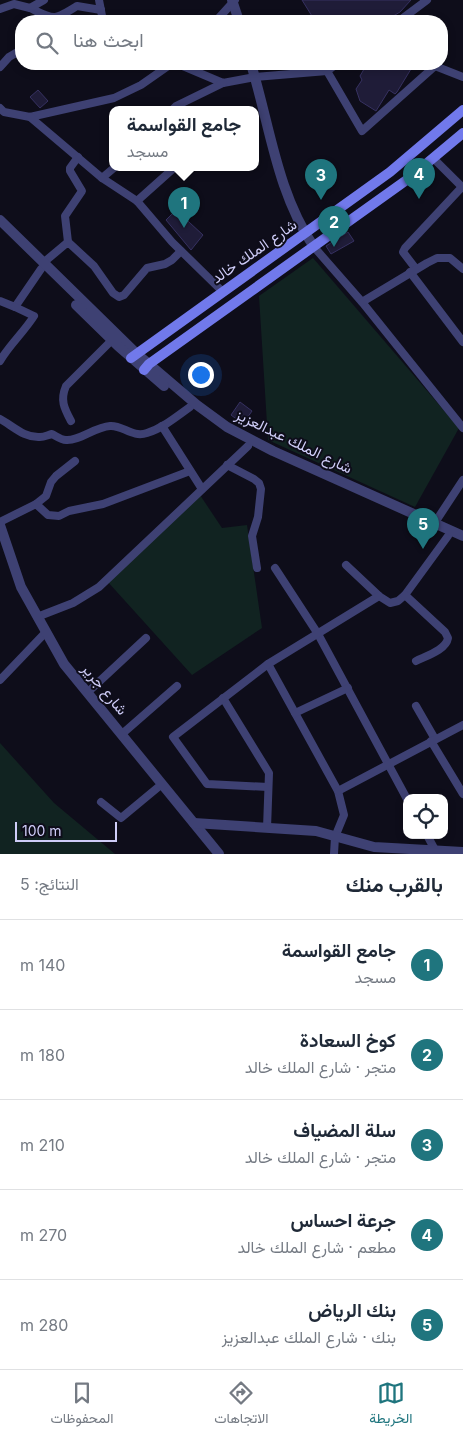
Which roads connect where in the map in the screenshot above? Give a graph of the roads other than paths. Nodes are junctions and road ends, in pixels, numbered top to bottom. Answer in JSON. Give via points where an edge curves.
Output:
{"nodes":[{"id":1,"x":44,"y":0,"type":"edge"},
{"id":2,"x":99,"y":0,"type":"edge"},
{"id":3,"x":427,"y":0,"type":"edge"},
{"id":4,"x":234,"y":1,"type":"edge"},
{"id":5,"x":14,"y":2,"type":"edge"},
{"id":6,"x":30,"y":8,"type":"junction"},
{"id":7,"x":0,"y":9,"type":"edge"},
{"id":8,"x":101,"y":10,"type":"junction"},
{"id":9,"x":42,"y":15,"type":"edge"},
{"id":10,"x":61,"y":15,"type":"edge"},
{"id":11,"x":102,"y":15,"type":"edge"},
{"id":12,"x":221,"y":15,"type":"edge"},
{"id":13,"x":238,"y":15,"type":"edge"},
{"id":14,"x":407,"y":15,"type":"edge"},
{"id":15,"x":15,"y":54,"type":"edge"},
{"id":16,"x":0,"y":67,"type":"edge"},
{"id":17,"x":162,"y":70,"type":"edge"},
{"id":18,"x":192,"y":70,"type":"edge"},
{"id":19,"x":253,"y":70,"type":"edge"},
{"id":20,"x":327,"y":70,"type":"joint"},
{"id":21,"x":429,"y":70,"type":"edge"},
{"id":22,"x":446,"y":70,"type":"edge"},
{"id":23,"x":255,"y":77,"type":"junction"},
{"id":24,"x":463,"y":77,"type":"edge"},
{"id":25,"x":223,"y":83,"type":"junction"},
{"id":26,"x":176,"y":106,"type":"edge"},
{"id":27,"x":259,"y":106,"type":"edge"},
{"id":28,"x":0,"y":108,"type":"edge"},
{"id":29,"x":259,"y":108,"type":"edge"},
{"id":30,"x":463,"y":110,"type":"edge"},
{"id":31,"x":30,"y":117,"type":"junction"},
{"id":32,"x":463,"y":133,"type":"edge"},
{"id":33,"x":78,"y":157,"type":"junction"},
{"id":34,"x":433,"y":158,"type":"junction"},
{"id":35,"x":110,"y":171,"type":"edge"},
{"id":36,"x":171,"y":171,"type":"edge"},
{"id":37,"x":102,"y":178,"type":"junction"},
{"id":38,"x":463,"y":187,"type":"edge"},
{"id":39,"x":137,"y":201,"type":"junction"},
{"id":40,"x":0,"y":220,"type":"edge"},
{"id":41,"x":0,"y":228,"type":"edge"},
{"id":42,"x":305,"y":234,"type":"junction"},
{"id":43,"x":68,"y":242,"type":"junction"},
{"id":44,"x":314,"y":247,"type":"junction"},
{"id":45,"x":181,"y":251,"type":"junction"},
{"id":46,"x":42,"y":266,"type":"junction"},
{"id":47,"x":463,"y":269,"type":"edge"},
{"id":48,"x":413,"y":270,"type":"junction"},
{"id":49,"x":223,"y":292,"type":"junction"},
{"id":50,"x":0,"y":301,"type":"edge"},
{"id":51,"x":362,"y":302,"type":"junction"},
{"id":52,"x":15,"y":307,"type":"junction"},
{"id":53,"x":460,"y":331,"type":"edge"},
{"id":54,"x":112,"y":340,"type":"junction"},
{"id":55,"x":463,"y":342,"type":"edge"},
{"id":56,"x":134,"y":356,"type":"junction"},
{"id":57,"x":0,"y":361,"type":"edge"},
{"id":58,"x":147,"y":367,"type":"junction"},
{"id":59,"x":190,"y":407,"type":"junction"},
{"id":60,"x":0,"y":419,"type":"edge"},
{"id":61,"x":71,"y":421,"type":"dead end"},
{"id":62,"x":162,"y":426,"type":"junction"},
{"id":63,"x":463,"y":428,"type":"edge"},
{"id":64,"x":248,"y":446,"type":"junction"},
{"id":65,"x":76,"y":461,"type":"dead end"},
{"id":66,"x":227,"y":465,"type":"junction"},
{"id":67,"x":190,"y":471,"type":"junction"},
{"id":68,"x":463,"y":480,"type":"edge"},
{"id":69,"x":202,"y":489,"type":"junction"},
{"id":70,"x":36,"y":504,"type":"junction"},
{"id":71,"x":0,"y":523,"type":"edge"},
{"id":72,"x":434,"y":524,"type":"junction"},
{"id":73,"x":448,"y":536,"type":"junction"},
{"id":74,"x":463,"y":536,"type":"edge"},
{"id":75,"x":463,"y":542,"type":"edge"},
{"id":76,"x":346,"y":565,"type":"dead end"},
{"id":77,"x":257,"y":568,"type":"dead end"},
{"id":78,"x":275,"y":568,"type":"dead end"},
{"id":79,"x":405,"y":595,"type":"junction"},
{"id":80,"x":379,"y":596,"type":"junction"},
{"id":81,"x":37,"y":617,"type":"junction"},
{"id":82,"x":45,"y":633,"type":"junction"},
{"id":83,"x":318,"y":634,"type":"junction"},
{"id":84,"x":146,"y":638,"type":"dead end"},
{"id":85,"x":416,"y":661,"type":"dead end"},
{"id":86,"x":268,"y":664,"type":"junction"},
{"id":87,"x":0,"y":680,"type":"edge"},
{"id":88,"x":177,"y":686,"type":"dead end"},
{"id":89,"x":348,"y":688,"type":"junction"},
{"id":90,"x":88,"y":692,"type":"junction"},
{"id":91,"x":223,"y":698,"type":"junction"},
{"id":92,"x":416,"y":706,"type":"dead end"},
{"id":93,"x":295,"y":712,"type":"junction"},
{"id":94,"x":463,"y":725,"type":"edge"},
{"id":95,"x":122,"y":734,"type":"junction"},
{"id":96,"x":433,"y":740,"type":"junction"},
{"id":97,"x":387,"y":764,"type":"junction"},
{"id":98,"x":162,"y":784,"type":"junction"},
{"id":99,"x":268,"y":787,"type":"junction"},
{"id":100,"x":338,"y":791,"type":"junction"},
{"id":101,"x":404,"y":794,"type":"edge"},
{"id":102,"x":463,"y":794,"type":"edge"},
{"id":103,"x":101,"y":802,"type":"dead end"},
{"id":104,"x":194,"y":823,"type":"junction"},
{"id":105,"x":267,"y":828,"type":"junction"},
{"id":106,"x":335,"y":837,"type":"junction"},
{"id":107,"x":429,"y":839,"type":"edge"},
{"id":108,"x":435,"y":850,"type":"junction"},
{"id":109,"x":458,"y":853,"type":"edge"},
{"id":110,"x":219,"y":854,"type":"edge"},
{"id":111,"x":334,"y":854,"type":"edge"}],
"edges":[{"from":1,"to":6,"type":"street"},
{"from":2,"to":8,"type":"street"},
{"from":3,"to":14,"type":"street"},
{"from":4,"to":12,"type":"street"},
{"from":4,"to":13,"type":"street"},
{"from":5,"to":6,"type":"street"},
{"from":5,"to":7,"type":"street"},
{"from":6,"to":9,"type":"street"},
{"from":8,"to":10,"type":"street","via":[[77,6]]},
{"from":8,"to":11,"type":"street"},
{"from":15,"to":16,"type":"street"},
{"from":17,"to":31,"type":"street","via":[[114,98]]},
{"from":18,"to":25,"type":"street"},
{"from":19,"to":23,"type":"street"},
{"from":20,"to":21,"type":"street","via":[[362,131]]},
{"from":20,"to":23,"type":"street"},
{"from":22,"to":24,"type":"street"},
{"from":23,"to":25,"type":"street"},
{"from":23,"to":27,"type":"street"},
{"from":25,"to":26,"type":"street"},
{"from":28,"to":31,"type":"street","via":[[4,112]]},
{"from":29,"to":42,"type":"street","via":[[281,179]]},
{"from":30,"to":42,"type":"main road","name":"شارع الملك خالد","via":[[390,172]]},
{"from":31,"to":33,"type":"street"},
{"from":32,"to":34,"type":"main road","name":"شارع الملك خالد"},
{"from":33,"to":37,"type":"street"},
{"from":33,"to":43,"type":"street","via":[[70,171],[82,191],[66,216]]},
{"from":34,"to":38,"type":"street"},
{"from":34,"to":44,"type":"main road","name":"شارع الملك خالد"},
{"from":35,"to":37,"type":"street"},
{"from":36,"to":39,"type":"street"},
{"from":37,"to":39,"type":"street"},
{"from":38,"to":48,"type":"street","via":[[405,248],[403,252]]},
{"from":39,"to":45,"type":"street"},
{"from":40,"to":46,"type":"street","name":"شارع الملك عبدالعزيز"},
{"from":41,"to":46,"type":"street","name":"شارع الملك عبدالعزيز"},
{"from":42,"to":44,"type":"street"},
{"from":42,"to":49,"type":"main road","name":"شارع الملك خالد"},
{"from":43,"to":45,"type":"street","via":[[94,266],[119,297],[147,268],[165,264]]},
{"from":43,"to":46,"type":"street"},
{"from":44,"to":51,"type":"street"},
{"from":44,"to":58,"type":"main road","name":"شارع الملك خالد"},
{"from":45,"to":49,"type":"street"},
{"from":46,"to":52,"type":"street"},
{"from":46,"to":54,"type":"street","name":"شارع الملك عبدالعزيز"},
{"from":46,"to":56,"type":"street","name":"شارع الملك عبدالعزيز"},
{"from":47,"to":48,"type":"street","via":[[445,257],[426,262]]},
{"from":48,"to":51,"type":"street"},
{"from":48,"to":53,"type":"street"},
{"from":49,"to":56,"type":"main road","name":"شارع الملك خالد"},
{"from":50,"to":52,"type":"street"},
{"from":51,"to":63,"type":"street"},
{"from":52,"to":57,"type":"street","via":[[34,316]]},
{"from":53,"to":55,"type":"street"},
{"from":54,"to":56,"type":"street","name":"شارع الملك عبدالعزيز"},
{"from":54,"to":61,"type":"street","via":[[66,386],[62,401]]},
{"from":56,"to":58,"type":"street","name":"شارع الملك عبدالعزيز"},
{"from":58,"to":59,"type":"street","name":"شارع الملك عبدالعزيز"},
{"from":58,"to":72,"type":"street","name":"شارع الملك عبدالعزيز","via":[[245,437]]},
{"from":59,"to":62,"type":"street"},
{"from":59,"to":64,"type":"street","name":"شارع الملك عبدالعزيز"},
{"from":60,"to":62,"type":"street","via":[[33,437],[52,434],[64,440],[112,425],[136,435]]},
{"from":62,"to":67,"type":"street"},
{"from":64,"to":66,"type":"street"},
{"from":64,"to":73,"type":"street","name":"شارع الملك عبدالعزيز"},
{"from":65,"to":70,"type":"street","via":[[56,476],[46,496]]},
{"from":66,"to":69,"type":"street"},
{"from":66,"to":77,"type":"street","via":[[254,479],[261,489],[252,536]]},
{"from":67,"to":69,"type":"street"},
{"from":67,"to":70,"type":"street","via":[[103,504],[59,516],[48,515]]},
{"from":68,"to":72,"type":"street"},
{"from":69,"to":81,"type":"street","via":[[99,587],[74,603]]},
{"from":70,"to":71,"type":"street"},
{"from":71,"to":81,"type":"street","name":"شارع جرير","via":[[21,587]]},
{"from":72,"to":74,"type":"street","name":"شارع الملك عبدالعزيز"},
{"from":73,"to":75,"type":"street","name":"شارع الملك عبدالعزيز"},
{"from":73,"to":79,"type":"street"},
{"from":76,"to":80,"type":"street"},
{"from":78,"to":83,"type":"street"},
{"from":79,"to":80,"type":"street","via":[[390,603]]},
{"from":79,"to":85,"type":"street","via":[[448,638],[442,648]]},
{"from":80,"to":83,"type":"street"},
{"from":81,"to":82,"type":"street","name":"شارع جرير"},
{"from":82,"to":87,"type":"street"},
{"from":82,"to":90,"type":"street","name":"شارع جرير","via":[[64,664]]},
{"from":83,"to":86,"type":"street"},
{"from":83,"to":89,"type":"street"},
{"from":84,"to":90,"type":"street"},
{"from":86,"to":91,"type":"street"},
{"from":86,"to":93,"type":"street"},
{"from":88,"to":95,"type":"street"},
{"from":89,"to":93,"type":"street"},
{"from":89,"to":97,"type":"street"},
{"from":90,"to":95,"type":"street","name":"شارع جرير"},
{"from":91,"to":99,"type":"street","via":[[269,773]]},
{"from":91,"to":99,"type":"street","via":[[173,737],[207,784]]},
{"from":92,"to":96,"type":"street"},
{"from":93,"to":100,"type":"street"},
{"from":94,"to":96,"type":"street"},
{"from":95,"to":98,"type":"street","name":"شارع جرير"},
{"from":96,"to":97,"type":"street"},
{"from":96,"to":102,"type":"street"},
{"from":97,"to":100,"type":"street"},
{"from":97,"to":101,"type":"street"},
{"from":98,"to":103,"type":"street","via":[[121,818]]},
{"from":98,"to":104,"type":"street","name":"شارع جرير"},
{"from":99,"to":105,"type":"street"},
{"from":100,"to":106,"type":"street","via":[[344,815]]},
{"from":104,"to":105,"type":"street"},
{"from":104,"to":110,"type":"street","name":"شارع جرير"},
{"from":105,"to":106,"type":"street","via":[[316,831]]},
{"from":106,"to":108,"type":"street","via":[[374,847]]},
{"from":106,"to":111,"type":"street"},
{"from":107,"to":108,"type":"street"},
{"from":108,"to":109,"type":"street"}]}
